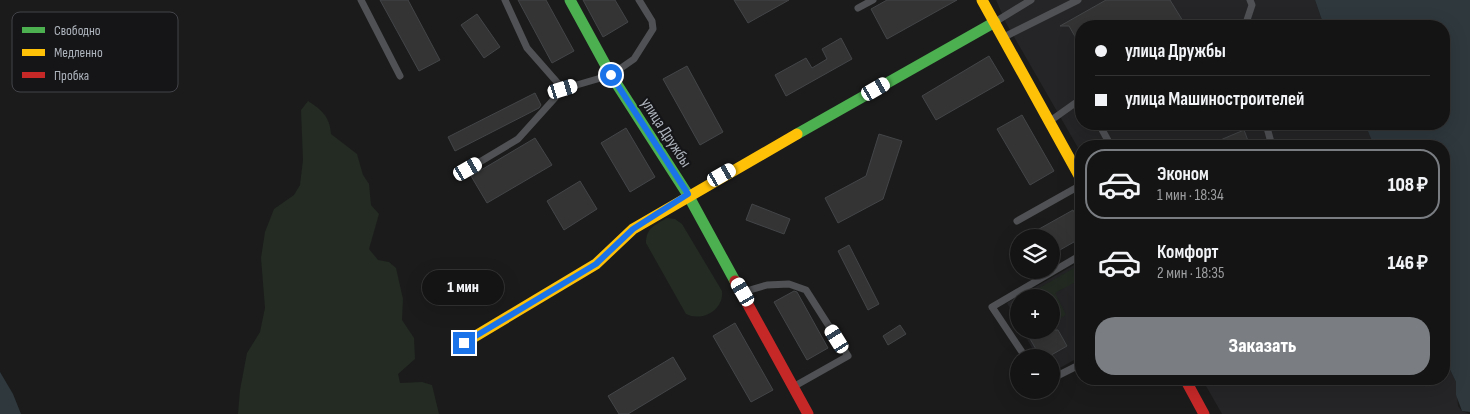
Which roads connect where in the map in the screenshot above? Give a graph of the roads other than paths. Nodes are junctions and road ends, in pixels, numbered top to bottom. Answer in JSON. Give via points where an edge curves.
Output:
{"nodes":[{"id":1,"x":361,"y":0,"type":"edge"},
{"id":2,"x":505,"y":0,"type":"edge"},
{"id":3,"x":570,"y":0,"type":"edge"},
{"id":4,"x":639,"y":0,"type":"edge"},
{"id":5,"x":873,"y":0,"type":"edge"},
{"id":6,"x":982,"y":0,"type":"edge"},
{"id":7,"x":1031,"y":0,"type":"edge"},
{"id":8,"x":1078,"y":0,"type":"edge"},
{"id":9,"x":1250,"y":0,"type":"edge"},
{"id":10,"x":858,"y":8,"type":"dead end"},
{"id":11,"x":1247,"y":20,"type":"edge"},
{"id":12,"x":995,"y":22,"type":"junction"},
{"id":13,"x":1003,"y":37,"type":"junction"},
{"id":14,"x":611,"y":75,"type":"junction"},
{"id":15,"x":400,"y":76,"type":"dead end"},
{"id":16,"x":563,"y":89,"type":"junction"},
{"id":17,"x":1075,"y":103,"type":"edge"},
{"id":18,"x":1050,"y":122,"type":"junction"},
{"id":19,"x":1075,"y":168,"type":"edge"},
{"id":20,"x":468,"y":169,"type":"dead end"},
{"id":21,"x":1075,"y":188,"type":"edge"},
{"id":22,"x":688,"y":194,"type":"junction"},
{"id":23,"x":1017,"y":220,"type":"dead end"},
{"id":24,"x":1075,"y":259,"type":"edge"},
{"id":25,"x":743,"y":292,"type":"junction"},
{"id":26,"x":464,"y":343,"type":"dead end"},
{"id":27,"x":1020,"y":349,"type":"edge"},
{"id":28,"x":1075,"y":367,"type":"edge"},
{"id":29,"x":1060,"y":374,"type":"edge"},
{"id":30,"x":1188,"y":385,"type":"edge"},
{"id":31,"x":793,"y":388,"type":"junction"},
{"id":32,"x":808,"y":414,"type":"edge"},
{"id":33,"x":1204,"y":414,"type":"edge"}],
"edges":[{"from":1,"to":15,"type":"lane"},
{"from":2,"to":16,"type":"lane","via":[[527,48]]},
{"from":3,"to":14,"type":"street","name":"улица Дружбы"},
{"from":4,"to":14,"type":"lane","via":[[652,21],[652,29],[634,59]]},
{"from":5,"to":10,"type":"lane"},
{"from":6,"to":12,"type":"street"},
{"from":7,"to":12,"type":"lane"},
{"from":8,"to":13,"type":"lane"},
{"from":9,"to":11,"type":"lane","via":[[1252,5]]},
{"from":12,"to":13,"type":"street"},
{"from":12,"to":22,"type":"street"},
{"from":13,"to":18,"type":"street"},
{"from":14,"to":16,"type":"lane"},
{"from":14,"to":22,"type":"street","name":"улица Дружбы"},
{"from":16,"to":20,"type":"lane","via":[[518,140]]},
{"from":17,"to":18,"type":"lane"},
{"from":18,"to":19,"type":"street"},
{"from":21,"to":23,"type":"lane"},
{"from":22,"to":25,"type":"street","name":"улица Дружбы"},
{"from":22,"to":26,"type":"street","via":[[633,229],[596,264]]},
{"from":24,"to":27,"type":"lane","via":[[992,307]]},
{"from":25,"to":31,"type":"street","name":"улица Дружбы"},
{"from":25,"to":31,"type":"lane","via":[[768,285],[789,284],[806,290],[848,356]]},
{"from":28,"to":29,"type":"lane"},
{"from":30,"to":33,"type":"street"},
{"from":31,"to":32,"type":"street","name":"улица Дружбы"}]}
